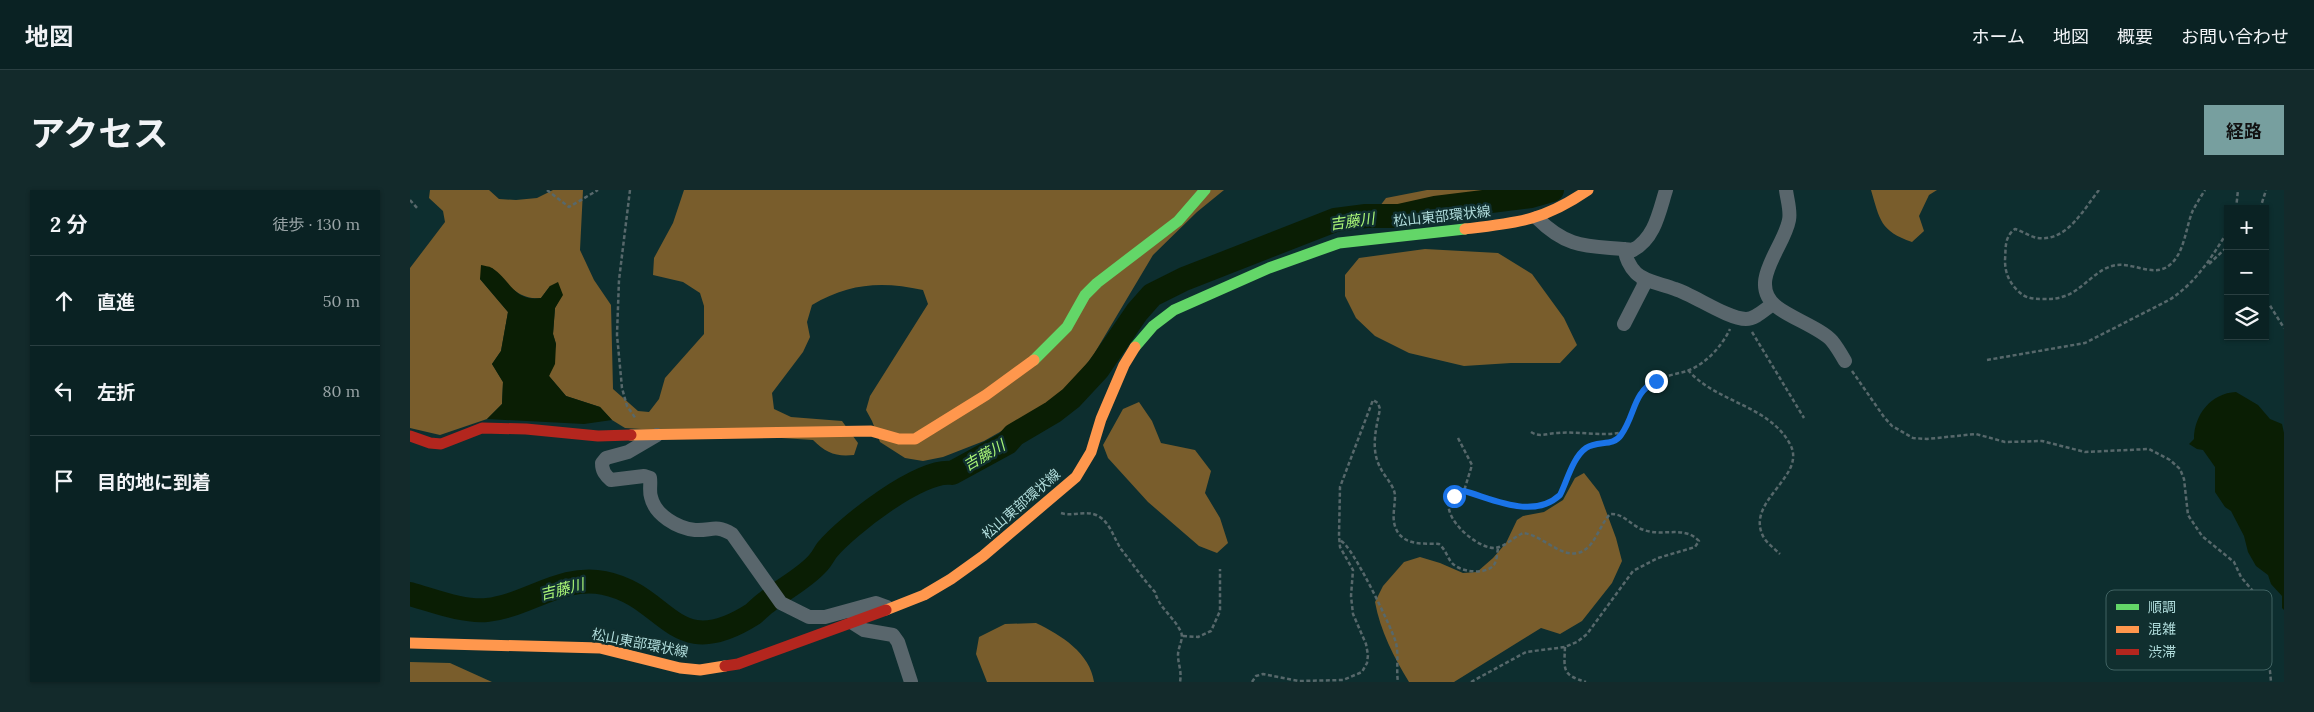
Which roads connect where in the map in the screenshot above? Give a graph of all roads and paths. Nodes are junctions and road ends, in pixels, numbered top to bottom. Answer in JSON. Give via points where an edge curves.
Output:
{"nodes":[{"id":1,"x":548,"y":190,"type":"edge"},
{"id":2,"x":598,"y":190,"type":"edge"},
{"id":3,"x":630,"y":190,"type":"edge"},
{"id":4,"x":1205,"y":190,"type":"edge"},
{"id":5,"x":1588,"y":190,"type":"edge"},
{"id":6,"x":1666,"y":190,"type":"edge"},
{"id":7,"x":1786,"y":190,"type":"edge"},
{"id":8,"x":2099,"y":190,"type":"edge"},
{"id":9,"x":2205,"y":190,"type":"edge"},
{"id":10,"x":2238,"y":190,"type":"edge"},
{"id":11,"x":2266,"y":190,"type":"edge"},
{"id":12,"x":410,"y":200,"type":"edge"},
{"id":13,"x":2236,"y":205,"type":"edge"},
{"id":14,"x":2261,"y":205,"type":"edge"},
{"id":15,"x":418,"y":209,"type":"dead end"},
{"id":16,"x":1537,"y":218,"type":"junction"},
{"id":17,"x":2224,"y":238,"type":"edge"},
{"id":18,"x":1625,"y":249,"type":"junction"},
{"id":19,"x":2224,"y":250,"type":"edge"},
{"id":20,"x":2206,"y":267,"type":"junction"},
{"id":21,"x":1643,"y":278,"type":"junction"},
{"id":22,"x":1772,"y":304,"type":"junction"},
{"id":23,"x":2269,"y":304,"type":"edge"},
{"id":24,"x":1737,"y":317,"type":"junction"},
{"id":25,"x":1754,"y":318,"type":"junction"},
{"id":26,"x":1624,"y":324,"type":"dead end"},
{"id":27,"x":2284,"y":328,"type":"edge"},
{"id":28,"x":1987,"y":360,"type":"dead end"},
{"id":29,"x":1845,"y":361,"type":"joint"},
{"id":30,"x":1688,"y":370,"type":"junction"},
{"id":31,"x":1804,"y":418,"type":"dead end"},
{"id":32,"x":640,"y":423,"type":"dead end"},
{"id":33,"x":1624,"y":431,"type":"junction"},
{"id":34,"x":1531,"y":432,"type":"dead end"},
{"id":35,"x":658,"y":435,"type":"junction"},
{"id":36,"x":410,"y":436,"type":"edge"},
{"id":37,"x":1458,"y":438,"type":"dead end"},
{"id":38,"x":1464,"y":491,"type":"junction"},
{"id":39,"x":1047,"y":501,"type":"junction"},
{"id":40,"x":1341,"y":542,"type":"junction"},
{"id":41,"x":1498,"y":548,"type":"junction"},
{"id":42,"x":1780,"y":554,"type":"dead end"},
{"id":43,"x":1220,"y":569,"type":"dead end"},
{"id":44,"x":2252,"y":590,"type":"edge"},
{"id":45,"x":890,"y":608,"type":"junction"},
{"id":46,"x":853,"y":623,"type":"junction"},
{"id":47,"x":1182,"y":636,"type":"junction"},
{"id":48,"x":410,"y":643,"type":"edge"},
{"id":49,"x":1565,"y":647,"type":"junction"},
{"id":50,"x":911,"y":682,"type":"edge"},
{"id":51,"x":1180,"y":682,"type":"edge"},
{"id":52,"x":1252,"y":682,"type":"edge"},
{"id":53,"x":1398,"y":682,"type":"edge"},
{"id":54,"x":1470,"y":682,"type":"edge"},
{"id":55,"x":1586,"y":682,"type":"edge"}],
"edges":[{"from":1,"to":2,"type":"path","via":[[569,207]]},
{"from":3,"to":32,"type":"path","via":[[619,280],[618,335],[622,388],[627,406]]},
{"from":4,"to":35,"type":"main road","via":[[1178,221],[1097,282],[1085,295],[1067,327],[1037,358],[986,395],[915,439],[899,439],[871,431]]},
{"from":5,"to":16,"type":"main road","name":"松山東部環状線","via":[[1569,204]]},
{"from":6,"to":18,"type":"street","via":[[1650,236],[1633,250]]},
{"from":7,"to":22,"type":"street","via":[[1790,218],[1764,286]]},
{"from":8,"to":9,"type":"path","via":[[2067,231],[2057,236],[2037,238],[2015,229],[2009,234],[2007,276],[2023,296],[2055,299],[2067,296],[2107,268],[2117,265],[2156,270],[2165,268],[2180,250],[2193,210]]},
{"from":10,"to":13,"type":"path"},
{"from":11,"to":14,"type":"path"},
{"from":12,"to":15,"type":"path"},
{"from":16,"to":18,"type":"street","via":[[1551,232],[1567,241]]},
{"from":16,"to":39,"type":"main road","name":"松山東部環状線","via":[[1502,225],[1339,243],[1268,268],[1174,310],[1138,342],[1124,365],[1091,452],[1076,477]]},
{"from":17,"to":20,"type":"path"},
{"from":18,"to":21,"type":"street","via":[[1628,261]]},
{"from":19,"to":20,"type":"path"},
{"from":20,"to":28,"type":"path","via":[[2181,292],[2085,342]]},
{"from":21,"to":24,"type":"street","via":[[1677,289]]},
{"from":21,"to":26,"type":"street","via":[[1644,285]]},
{"from":22,"to":25,"type":"street"},
{"from":22,"to":29,"type":"street","via":[[1831,340]]},
{"from":23,"to":27,"type":"path"},
{"from":24,"to":25,"type":"street"},
{"from":24,"to":30,"type":"path","via":[[1719,347]]},
{"from":25,"to":31,"type":"path","via":[[1750,323],[1751,331]]},
{"from":29,"to":44,"type":"path","via":[[1884,417],[1901,433],[1914,438],[1976,434],[2005,442],[2042,441],[2085,452],[2149,449],[2170,460],[2180,469],[2184,479],[2188,515],[2202,536],[2234,562]]},
{"from":30,"to":33,"type":"path","via":[[1645,386]]},
{"from":30,"to":42,"type":"path","via":[[1701,382],[1751,409],[1790,444],[1793,454],[1791,465],[1760,516],[1765,539]]},
{"from":33,"to":34,"type":"path","via":[[1607,434],[1565,432],[1541,436]]},
{"from":33,"to":38,"type":"path","via":[[1617,440],[1594,444],[1582,452],[1560,495],[1549,502],[1538,506],[1511,506]]},
{"from":35,"to":36,"type":"main road","via":[[598,436],[530,427],[479,428],[465,432],[450,443],[430,444]]},
{"from":35,"to":45,"type":"street","via":[[628,452],[606,458],[602,463],[606,476],[612,480],[650,478],[651,500],[665,518],[695,530],[721,527],[732,534],[781,603],[809,617],[825,617],[876,603]]},
{"from":37,"to":38,"type":"path","via":[[1472,464]]},
{"from":38,"to":41,"type":"path","via":[[1454,496],[1448,512],[1474,541],[1488,548]]},
{"from":39,"to":45,"type":"main road","name":"松山東部環状線","via":[[984,556],[951,579],[924,595]]},
{"from":39,"to":47,"type":"path","via":[[1065,514],[1084,512],[1104,519]]},
{"from":40,"to":41,"type":"path","via":[[1340,487],[1373,400],[1380,409],[1374,451],[1379,467],[1393,489],[1394,522],[1400,534],[1420,544],[1439,544],[1456,566],[1473,571],[1482,572],[1492,567]]},
{"from":40,"to":52,"type":"path","via":[[1340,547],[1353,570],[1353,614],[1368,655],[1362,672],[1343,680],[1322,682],[1263,674]]},
{"from":40,"to":53,"type":"path","via":[[1347,544],[1366,577],[1396,643]]},
{"from":41,"to":49,"type":"path","via":[[1523,533],[1567,554],[1580,552],[1590,545],[1610,514],[1616,514],[1644,530],[1686,533],[1699,541],[1695,547],[1658,558],[1633,571],[1587,634]]},
{"from":43,"to":47,"type":"path","via":[[1220,611],[1211,632],[1198,637]]},
{"from":45,"to":46,"type":"main road","name":"松山東部環状線"},
{"from":46,"to":48,"type":"main road","name":"松山東部環状線","via":[[738,664],[700,670],[600,648]]},
{"from":46,"to":50,"type":"street","via":[[864,630],[893,635]]},
{"from":47,"to":51,"type":"path","via":[[1178,656]]},
{"from":49,"to":54,"type":"path","via":[[1526,652]]},
{"from":49,"to":55,"type":"path","via":[[1566,673]]}]}
